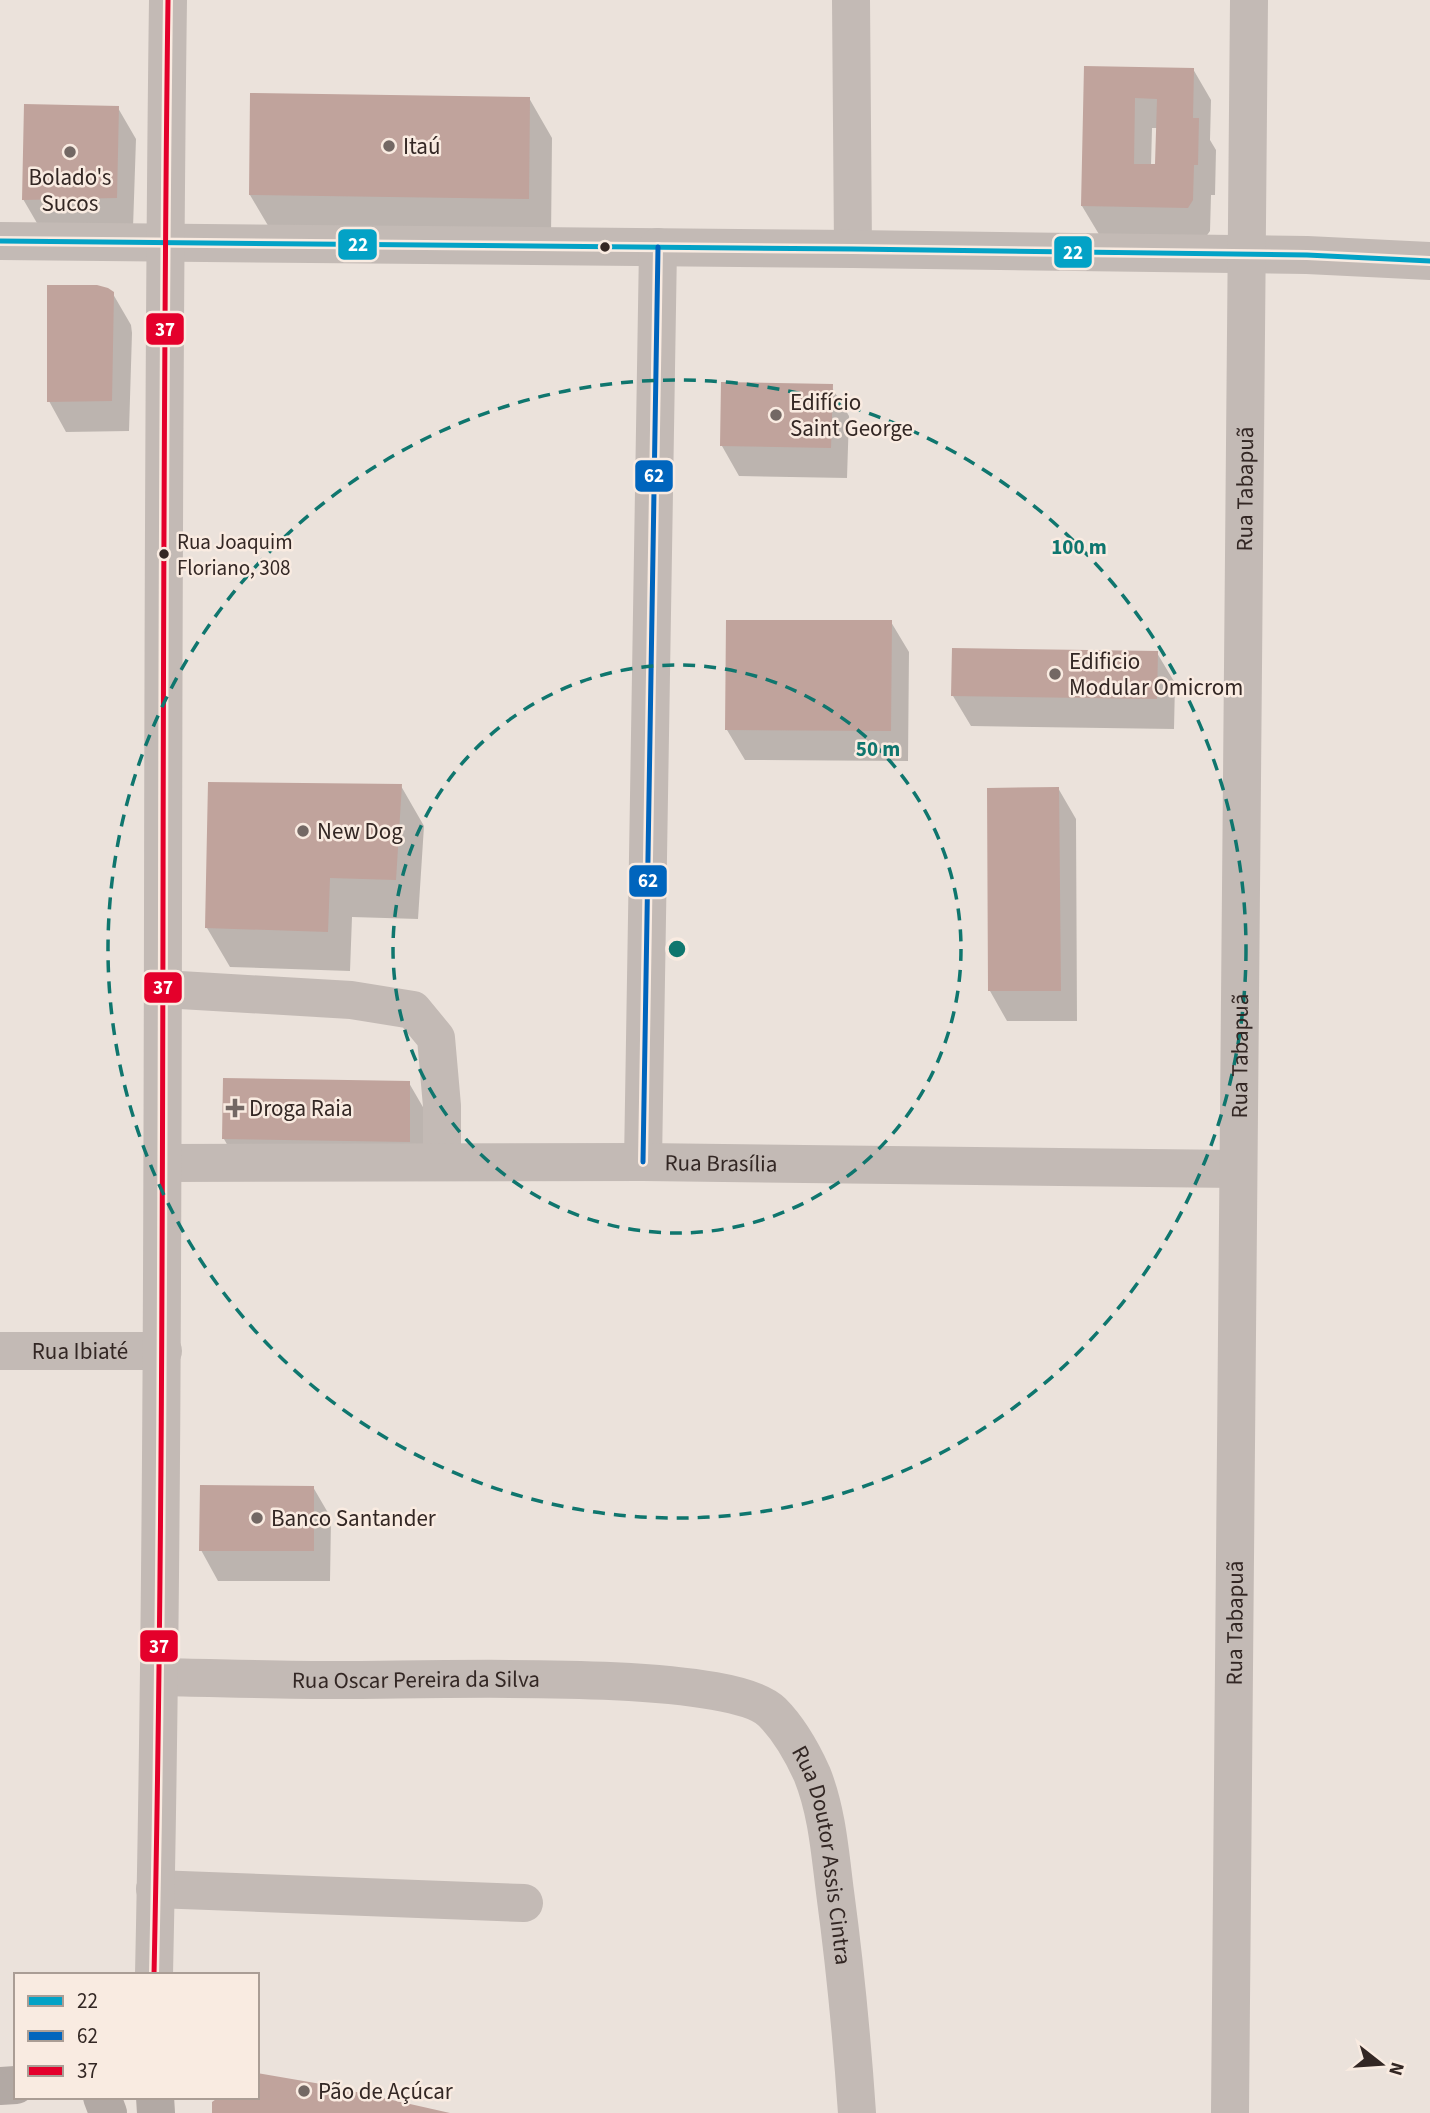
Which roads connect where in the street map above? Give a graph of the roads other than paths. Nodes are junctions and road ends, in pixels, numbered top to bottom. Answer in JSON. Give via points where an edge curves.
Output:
{"nodes":[{"id":1,"x":167,"y":0,"type":"edge"},
{"id":2,"x":851,"y":0,"type":"edge"},
{"id":3,"x":1249,"y":0,"type":"edge"},
{"id":4,"x":0,"y":241,"type":"edge"},
{"id":5,"x":164,"y":244,"type":"junction"},
{"id":6,"x":657,"y":247,"type":"junction"},
{"id":7,"x":853,"y":249,"type":"junction"},
{"id":8,"x":1246,"y":255,"type":"junction"},
{"id":9,"x":1430,"y":261,"type":"edge"},
{"id":10,"x":163,"y":989,"type":"junction"},
{"id":11,"x":442,"y":1161,"type":"junction"},
{"id":12,"x":643,"y":1162,"type":"junction"},
{"id":13,"x":163,"y":1163,"type":"junction"},
{"id":14,"x":1238,"y":1169,"type":"junction"},
{"id":15,"x":0,"y":1351,"type":"edge"},
{"id":16,"x":163,"y":1351,"type":"junction"},
{"id":17,"x":159,"y":1677,"type":"junction"},
{"id":18,"x":672,"y":1684,"type":"joint"},
{"id":19,"x":155,"y":1889,"type":"junction"},
{"id":20,"x":524,"y":1903,"type":"dead end"},
{"id":21,"x":154,"y":1973,"type":"edge"},
{"id":22,"x":857,"y":2113,"type":"edge"},
{"id":23,"x":1230,"y":2113,"type":"edge"}],
"edges":[{"from":1,"to":5,"type":"street"},
{"from":2,"to":7,"type":"street"},
{"from":3,"to":8,"type":"street","name":"Rua Tabapuã"},
{"from":4,"to":5,"type":"street"},
{"from":5,"to":6,"type":"street"},
{"from":5,"to":10,"type":"street"},
{"from":6,"to":7,"type":"street"},
{"from":6,"to":12,"type":"street"},
{"from":7,"to":8,"type":"street"},
{"from":8,"to":9,"type":"street"},
{"from":8,"to":14,"type":"street","name":"Rua Tabapuã"},
{"from":10,"to":11,"type":"street","via":[[351,1000],[413,1010],[436,1038]]},
{"from":10,"to":13,"type":"street"},
{"from":11,"to":12,"type":"street","name":"Rua Brasília"},
{"from":11,"to":13,"type":"street","name":"Rua Brasília"},
{"from":12,"to":14,"type":"street","name":"Rua Brasília"},
{"from":13,"to":16,"type":"street"},
{"from":14,"to":23,"type":"street","name":"Rua Tabapuã"},
{"from":15,"to":16,"type":"street","name":"Rua Ibiaté"},
{"from":16,"to":17,"type":"street"},
{"from":17,"to":18,"type":"street","name":"Rua Oscar Pereira da Silva"},
{"from":17,"to":19,"type":"street"},
{"from":18,"to":22,"type":"street","name":"Rua Doutor Assis Cintra","via":[[732,1693],[770,1709],[812,1774],[826,1822],[842,1941]]},
{"from":19,"to":20,"type":"street"},
{"from":19,"to":21,"type":"street"}]}
